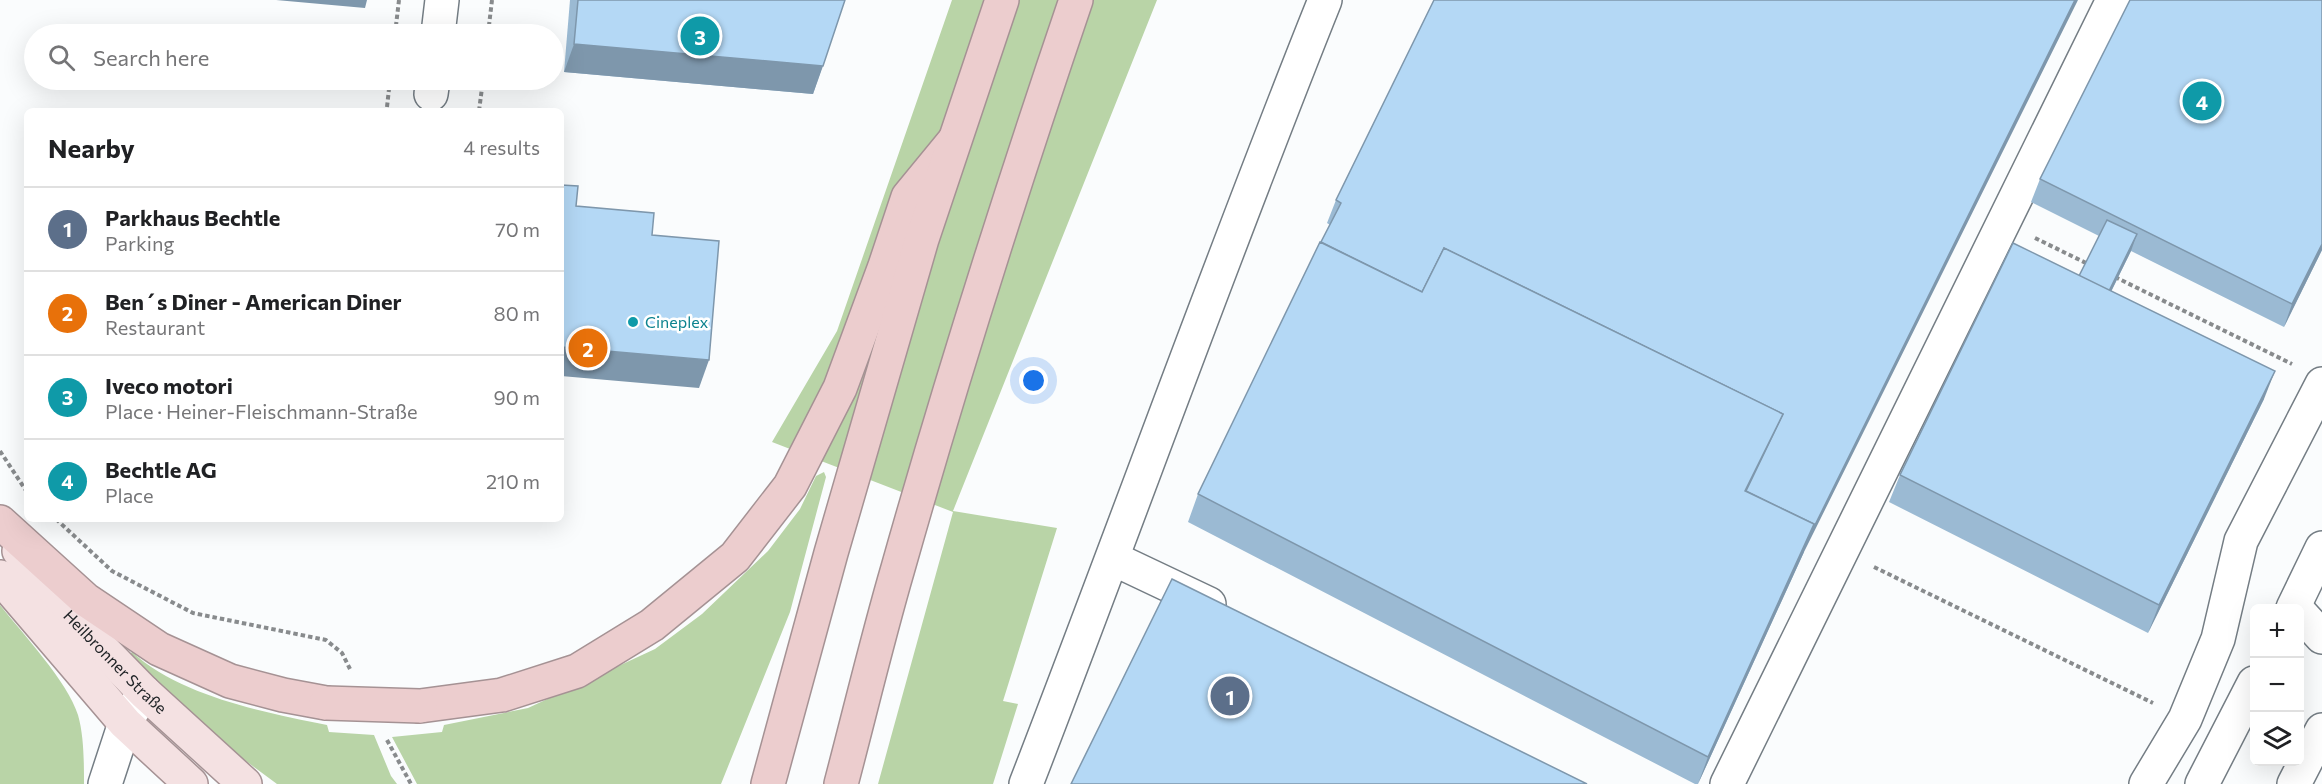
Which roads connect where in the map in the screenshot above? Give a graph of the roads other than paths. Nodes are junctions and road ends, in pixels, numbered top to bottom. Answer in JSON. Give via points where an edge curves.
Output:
{"nodes":[{"id":1,"x":442,"y":0,"type":"edge"},
{"id":2,"x":1002,"y":0,"type":"edge"},
{"id":3,"x":1076,"y":0,"type":"edge"},
{"id":4,"x":1326,"y":0,"type":"edge"},
{"id":5,"x":2113,"y":0,"type":"edge"},
{"id":6,"x":439,"y":24,"type":"edge"},
{"id":7,"x":954,"y":141,"type":"junction"},
{"id":8,"x":2312,"y":376,"type":"edge"},
{"id":9,"x":0,"y":524,"type":"edge"},
{"id":10,"x":2322,"y":548,"type":"edge"},
{"id":11,"x":1114,"y":559,"type":"junction"},
{"id":12,"x":0,"y":577,"type":"edge"},
{"id":13,"x":2302,"y":604,"type":"edge"},
{"id":14,"x":2304,"y":614,"type":"edge"},
{"id":15,"x":1232,"y":615,"type":"edge"},
{"id":16,"x":2322,"y":637,"type":"edge"},
{"id":17,"x":2250,"y":691,"type":"edge"},
{"id":18,"x":144,"y":692,"type":"junction"},
{"id":19,"x":125,"y":723,"type":"junction"},
{"id":20,"x":2322,"y":730,"type":"edge"},
{"id":21,"x":770,"y":776,"type":"edge"},
{"id":22,"x":105,"y":784,"type":"edge"},
{"id":23,"x":191,"y":784,"type":"edge"},
{"id":24,"x":244,"y":784,"type":"edge"},
{"id":25,"x":841,"y":784,"type":"edge"},
{"id":26,"x":1026,"y":784,"type":"edge"},
{"id":27,"x":1727,"y":784,"type":"edge"},
{"id":28,"x":2146,"y":784,"type":"edge"},
{"id":29,"x":2202,"y":784,"type":"edge"},
{"id":30,"x":2295,"y":784,"type":"edge"}],
"edges":[{"from":1,"to":6,"type":"street"},
{"from":2,"to":7,"type":"highway"},
{"from":3,"to":25,"type":"highway","via":[[957,368],[897,570]]},
{"from":4,"to":11,"type":"street","via":[[1268,142]]},
{"from":5,"to":27,"type":"street"},
{"from":7,"to":9,"type":"highway","bridge":true,"via":[[908,197],[840,388],[790,486],[735,557],[652,626],[577,671],[502,695],[420,706],[326,703],[283,695],[230,681],[159,649],[86,600]]},
{"from":7,"to":21,"type":"highway","via":[[922,239]]},
{"from":8,"to":28,"type":"street","via":[[2241,541],[2218,639],[2185,719]]},
{"from":9,"to":18,"type":"main road","name":"Heilbronner Straße","via":[[66,612]]},
{"from":10,"to":13,"type":"street"},
{"from":11,"to":15,"type":"street"},
{"from":11,"to":26,"type":"street"},
{"from":12,"to":19,"type":"main road","name":"Heilbronner Straße"},
{"from":14,"to":16,"type":"street"},
{"from":17,"to":29,"type":"street"},
{"from":18,"to":19,"type":"street"},
{"from":18,"to":24,"type":"main road","name":"Heilbronner Straße"},
{"from":19,"to":22,"type":"street"},
{"from":19,"to":23,"type":"main road","name":"Heilbronner Straße"},
{"from":20,"to":30,"type":"street"}]}
